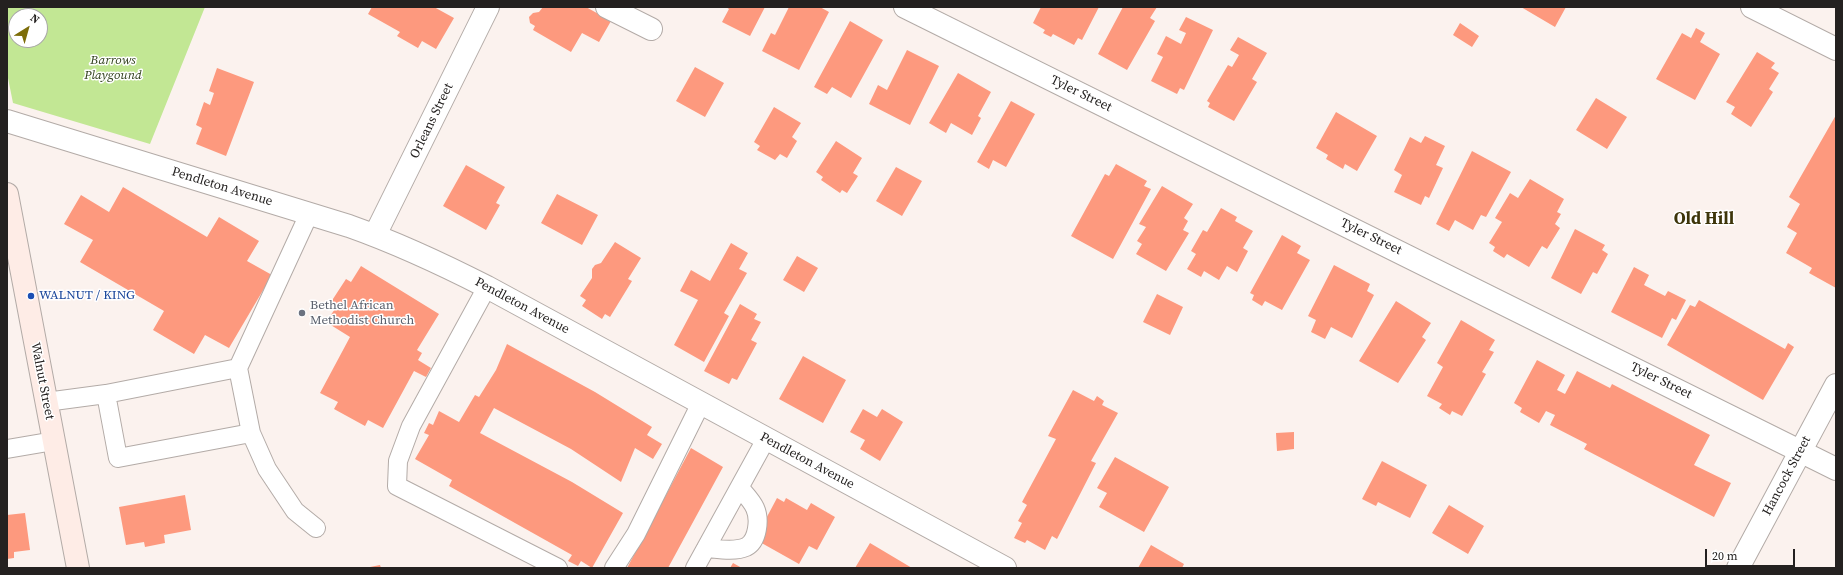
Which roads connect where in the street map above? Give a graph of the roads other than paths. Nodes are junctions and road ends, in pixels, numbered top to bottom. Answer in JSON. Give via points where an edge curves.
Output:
{"nodes":[{"id":1,"x":488,"y":7,"type":"edge"},
{"id":2,"x":607,"y":7,"type":"edge"},
{"id":3,"x":906,"y":7,"type":"edge"},
{"id":4,"x":1752,"y":7,"type":"edge"},
{"id":5,"x":651,"y":29,"type":"dead end"},
{"id":6,"x":1836,"y":49,"type":"edge"},
{"id":7,"x":7,"y":121,"type":"edge"},
{"id":8,"x":7,"y":194,"type":"edge"},
{"id":9,"x":309,"y":214,"type":"junction"},
{"id":10,"x":375,"y":235,"type":"junction"},
{"id":11,"x":487,"y":287,"type":"junction"},
{"id":12,"x":238,"y":368,"type":"junction"},
{"id":13,"x":1836,"y":385,"type":"edge"},
{"id":14,"x":106,"y":394,"type":"junction"},
{"id":15,"x":46,"y":402,"type":"junction"},
{"id":16,"x":701,"y":403,"type":"junction"},
{"id":17,"x":251,"y":433,"type":"junction"},
{"id":18,"x":766,"y":439,"type":"junction"},
{"id":19,"x":54,"y":441,"type":"junction"},
{"id":20,"x":7,"y":449,"type":"edge"},
{"id":21,"x":1800,"y":450,"type":"junction"},
{"id":22,"x":1836,"y":469,"type":"edge"},
{"id":23,"x":740,"y":488,"type":"junction"},
{"id":24,"x":316,"y":528,"type":"dead end"},
{"id":25,"x":706,"y":548,"type":"junction"},
{"id":26,"x":78,"y":568,"type":"edge"},
{"id":27,"x":558,"y":568,"type":"edge"},
{"id":28,"x":614,"y":568,"type":"edge"},
{"id":29,"x":695,"y":568,"type":"edge"},
{"id":30,"x":1005,"y":568,"type":"edge"},
{"id":31,"x":1738,"y":568,"type":"edge"}],
"edges":[{"from":1,"to":10,"type":"street","name":"Orleans Street"},
{"from":2,"to":5,"type":"street"},
{"from":3,"to":21,"type":"street","name":"Tyler Street"},
{"from":4,"to":6,"type":"street"},
{"from":7,"to":9,"type":"street","name":"Pendleton Avenue"},
{"from":8,"to":15,"type":"main road","name":"Walnut Street"},
{"from":9,"to":10,"type":"street","name":"Pendleton Avenue"},
{"from":9,"to":12,"type":"lane"},
{"from":10,"to":11,"type":"street","name":"Pendleton Avenue"},
{"from":11,"to":16,"type":"street","name":"Pendleton Avenue"},
{"from":11,"to":27,"type":"lane","via":[[410,426],[398,461],[397,486]]},
{"from":12,"to":14,"type":"lane"},
{"from":12,"to":17,"type":"lane"},
{"from":13,"to":21,"type":"street","name":"Hancock Street"},
{"from":14,"to":15,"type":"lane"},
{"from":14,"to":17,"type":"lane","via":[[118,458]]},
{"from":15,"to":19,"type":"main road","name":"Walnut Street"},
{"from":16,"to":18,"type":"street","name":"Pendleton Avenue"},
{"from":16,"to":28,"type":"lane","via":[[636,534]]},
{"from":17,"to":24,"type":"lane","via":[[267,469],[279,488],[295,511]]},
{"from":18,"to":23,"type":"lane"},
{"from":18,"to":30,"type":"street","name":"Pendleton Avenue"},
{"from":19,"to":20,"type":"lane"},
{"from":19,"to":26,"type":"main road","name":"Walnut Street"},
{"from":21,"to":22,"type":"street","name":"Tyler Street"},
{"from":21,"to":31,"type":"street","name":"Hancock Street"},
{"from":23,"to":25,"type":"lane"},
{"from":23,"to":25,"type":"lane","via":[[755,508],[758,526],[755,537],[746,547]]},
{"from":25,"to":29,"type":"lane"}]}
